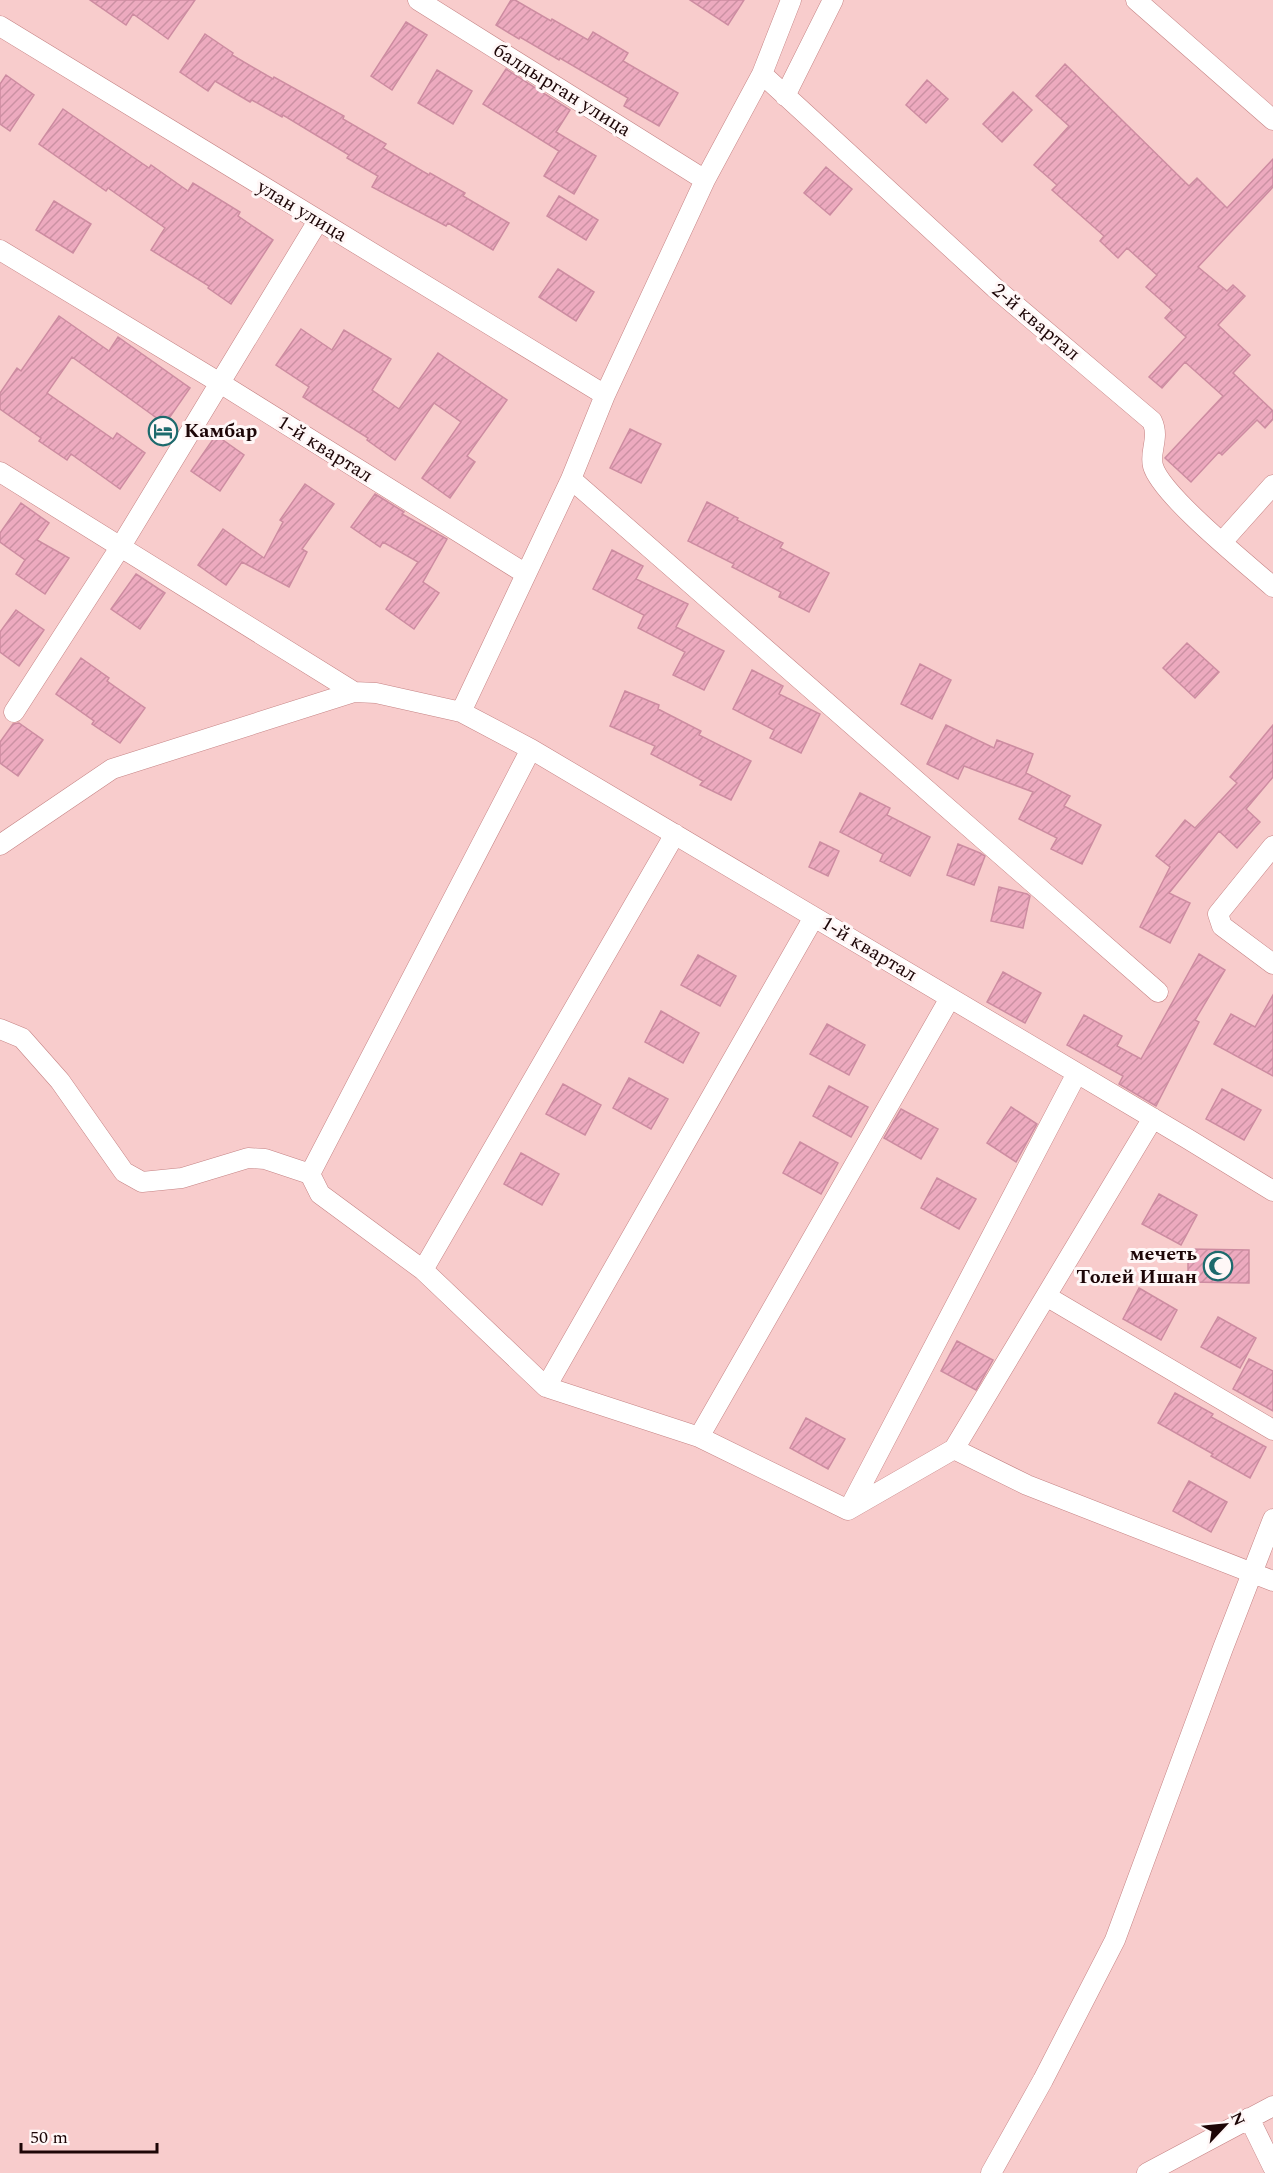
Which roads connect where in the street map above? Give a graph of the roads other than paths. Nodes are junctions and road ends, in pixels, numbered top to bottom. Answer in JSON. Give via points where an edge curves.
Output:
{"nodes":[{"id":1,"x":418,"y":0,"type":"edge"},
{"id":2,"x":791,"y":0,"type":"edge"},
{"id":3,"x":833,"y":0,"type":"edge"},
{"id":4,"x":1136,"y":0,"type":"edge"},
{"id":5,"x":0,"y":26,"type":"edge"},
{"id":6,"x":762,"y":74,"type":"junction"},
{"id":7,"x":785,"y":96,"type":"junction"},
{"id":8,"x":1273,"y":120,"type":"edge"},
{"id":9,"x":705,"y":180,"type":"junction"},
{"id":10,"x":318,"y":220,"type":"junction"},
{"id":11,"x":0,"y":250,"type":"edge"},
{"id":12,"x":220,"y":384,"type":"junction"},
{"id":13,"x":605,"y":395,"type":"junction"},
{"id":14,"x":0,"y":472,"type":"edge"},
{"id":15,"x":571,"y":479,"type":"junction"},
{"id":16,"x":1273,"y":485,"type":"edge"},
{"id":17,"x":1222,"y":542,"type":"junction"},
{"id":18,"x":121,"y":546,"type":"junction"},
{"id":19,"x":526,"y":574,"type":"junction"},
{"id":20,"x":1273,"y":587,"type":"edge"},
{"id":21,"x":354,"y":692,"type":"junction"},
{"id":22,"x":14,"y":712,"type":"dead end"},
{"id":23,"x":461,"y":712,"type":"junction"},
{"id":24,"x":531,"y":749,"type":"junction"},
{"id":25,"x":675,"y":834,"type":"junction"},
{"id":26,"x":0,"y":845,"type":"edge"},
{"id":27,"x":1273,"y":846,"type":"edge"},
{"id":28,"x":814,"y":917,"type":"junction"},
{"id":29,"x":1273,"y":964,"type":"edge"},
{"id":30,"x":1158,"y":992,"type":"dead end"},
{"id":31,"x":950,"y":998,"type":"junction"},
{"id":32,"x":0,"y":1029,"type":"edge"},
{"id":33,"x":1077,"y":1073,"type":"junction"},
{"id":34,"x":1153,"y":1118,"type":"junction"},
{"id":35,"x":310,"y":1174,"type":"junction"},
{"id":36,"x":1273,"y":1191,"type":"edge"},
{"id":37,"x":423,"y":1270,"type":"junction"},
{"id":38,"x":1046,"y":1296,"type":"junction"},
{"id":39,"x":546,"y":1387,"type":"junction"},
{"id":40,"x":1273,"y":1430,"type":"edge"},
{"id":41,"x":699,"y":1437,"type":"junction"},
{"id":42,"x":954,"y":1449,"type":"junction"},
{"id":43,"x":848,"y":1510,"type":"junction"},
{"id":44,"x":1273,"y":1518,"type":"edge"},
{"id":45,"x":1251,"y":1574,"type":"junction"},
{"id":46,"x":1273,"y":1581,"type":"edge"},
{"id":47,"x":1273,"y":2106,"type":"edge"},
{"id":48,"x":1249,"y":2118,"type":"junction"},
{"id":49,"x":1273,"y":2167,"type":"edge"},
{"id":50,"x":991,"y":2173,"type":"edge"},
{"id":51,"x":1147,"y":2173,"type":"edge"}],
"edges":[{"from":1,"to":9,"type":"street","name":"балдырган улица"},
{"from":2,"to":6,"type":"street"},
{"from":3,"to":7,"type":"street"},
{"from":4,"to":8,"type":"street"},
{"from":5,"to":10,"type":"street","name":"улан улица"},
{"from":6,"to":7,"type":"street","name":"2-й квартал"},
{"from":6,"to":9,"type":"street"},
{"from":7,"to":17,"type":"street","name":"2-й квартал","via":[[995,288],[1152,421],[1157,431],[1152,464],[1157,474]]},
{"from":9,"to":13,"type":"street"},
{"from":10,"to":12,"type":"street"},
{"from":10,"to":13,"type":"street","name":"улан улица"},
{"from":11,"to":12,"type":"street","name":"1-й квартал"},
{"from":12,"to":18,"type":"street"},
{"from":12,"to":19,"type":"street","name":"1-й квартал"},
{"from":13,"to":15,"type":"street"},
{"from":14,"to":18,"type":"street"},
{"from":15,"to":19,"type":"street"},
{"from":15,"to":30,"type":"street"},
{"from":16,"to":17,"type":"street"},
{"from":17,"to":20,"type":"street","name":"2-й квартал"},
{"from":18,"to":21,"type":"street"},
{"from":18,"to":22,"type":"street"},
{"from":19,"to":23,"type":"street"},
{"from":21,"to":23,"type":"street","name":"1-й квартал","via":[[376,693]]},
{"from":21,"to":26,"type":"street","via":[[112,769]]},
{"from":23,"to":24,"type":"street","name":"1-й квартал"},
{"from":24,"to":25,"type":"street","name":"1-й квартал"},
{"from":24,"to":35,"type":"street"},
{"from":25,"to":28,"type":"street","name":"1-й квартал"},
{"from":25,"to":37,"type":"street"},
{"from":27,"to":29,"type":"street","via":[[1218,914],[1222,926]]},
{"from":28,"to":31,"type":"street","name":"1-й квартал"},
{"from":28,"to":39,"type":"street"},
{"from":31,"to":33,"type":"street","name":"1-й квартал"},
{"from":31,"to":41,"type":"street"},
{"from":32,"to":35,"type":"street","via":[[22,1038],[60,1081],[124,1172],[142,1182],[182,1178],[248,1158],[265,1159]]},
{"from":33,"to":34,"type":"street","name":"1-й квартал"},
{"from":33,"to":43,"type":"street"},
{"from":34,"to":36,"type":"street","name":"1-й квартал"},
{"from":34,"to":38,"type":"street"},
{"from":35,"to":37,"type":"street","via":[[320,1194]]},
{"from":37,"to":39,"type":"street"},
{"from":38,"to":40,"type":"street"},
{"from":38,"to":42,"type":"street"},
{"from":39,"to":41,"type":"street"},
{"from":41,"to":43,"type":"street"},
{"from":42,"to":43,"type":"street"},
{"from":42,"to":45,"type":"street","via":[[1027,1485]]},
{"from":44,"to":45,"type":"street"},
{"from":45,"to":46,"type":"street"},
{"from":45,"to":50,"type":"street","via":[[1115,1940]]},
{"from":47,"to":48,"type":"street"},
{"from":48,"to":49,"type":"street"},
{"from":48,"to":51,"type":"street"}]}
